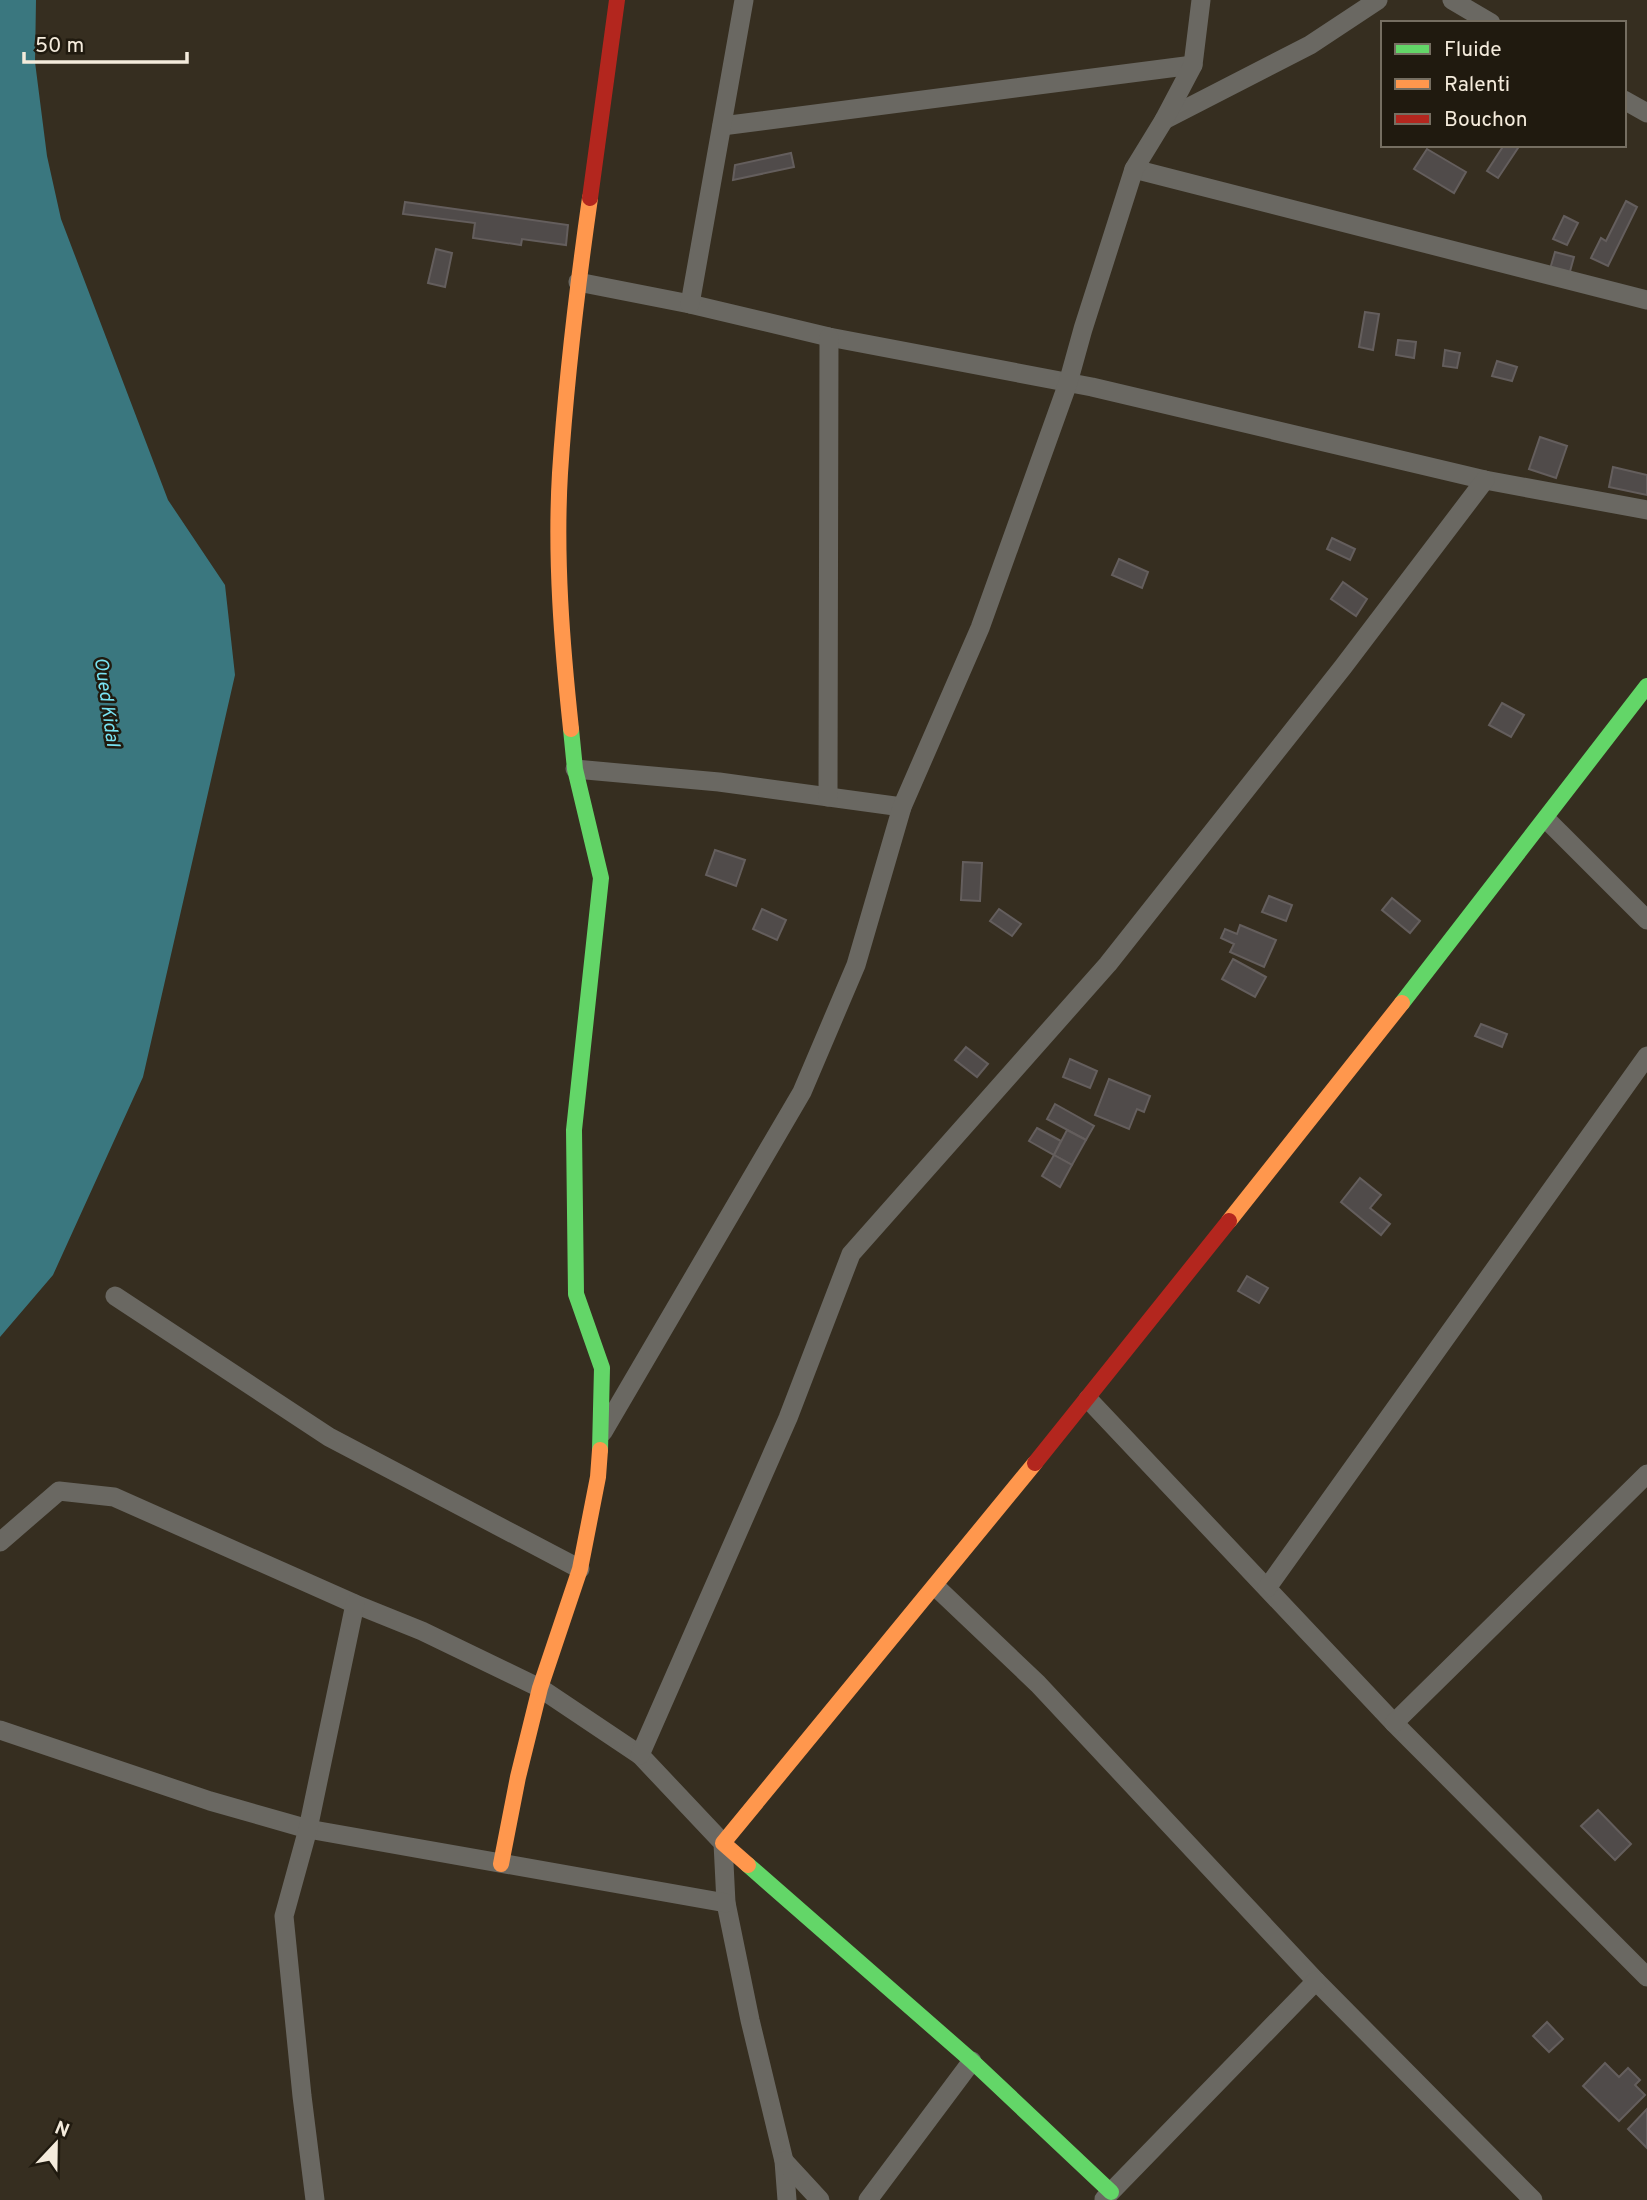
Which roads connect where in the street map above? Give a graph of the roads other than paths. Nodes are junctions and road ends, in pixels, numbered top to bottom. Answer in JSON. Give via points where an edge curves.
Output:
{"nodes":[{"id":1,"x":617,"y":0,"type":"edge"},
{"id":2,"x":744,"y":0,"type":"edge"},
{"id":3,"x":1201,"y":0,"type":"edge"},
{"id":4,"x":1378,"y":0,"type":"edge"},
{"id":5,"x":1452,"y":0,"type":"edge"},
{"id":6,"x":1488,"y":21,"type":"edge"},
{"id":7,"x":1193,"y":65,"type":"junction"},
{"id":8,"x":1626,"y":101,"type":"edge"},
{"id":9,"x":1647,"y":113,"type":"edge"},
{"id":10,"x":1164,"y":120,"type":"junction"},
{"id":11,"x":722,"y":126,"type":"junction"},
{"id":12,"x":1134,"y":169,"type":"junction"},
{"id":13,"x":578,"y":282,"type":"junction"},
{"id":14,"x":1647,"y":300,"type":"edge"},
{"id":15,"x":690,"y":304,"type":"junction"},
{"id":16,"x":829,"y":337,"type":"junction"},
{"id":17,"x":1068,"y":383,"type":"junction"},
{"id":18,"x":1485,"y":480,"type":"junction"},
{"id":19,"x":1647,"y":510,"type":"edge"},
{"id":20,"x":1647,"y":686,"type":"edge"},
{"id":21,"x":575,"y":769,"type":"junction"},
{"id":22,"x":828,"y":797,"type":"junction"},
{"id":23,"x":902,"y":807,"type":"junction"},
{"id":24,"x":1546,"y":820,"type":"junction"},
{"id":25,"x":1647,"y":920,"type":"edge"},
{"id":26,"x":1647,"y":1056,"type":"edge"},
{"id":27,"x":115,"y":1296,"type":"dead end"},
{"id":28,"x":1088,"y":1399,"type":"junction"},
{"id":29,"x":602,"y":1433,"type":"junction"},
{"id":30,"x":1647,"y":1475,"type":"edge"},
{"id":31,"x":0,"y":1542,"type":"edge"},
{"id":32,"x":580,"y":1569,"type":"junction"},
{"id":33,"x":936,"y":1587,"type":"junction"},
{"id":34,"x":1267,"y":1588,"type":"junction"},
{"id":35,"x":355,"y":1604,"type":"junction"},
{"id":36,"x":540,"y":1688,"type":"junction"},
{"id":37,"x":1394,"y":1723,"type":"junction"},
{"id":38,"x":0,"y":1730,"type":"edge"},
{"id":39,"x":640,"y":1755,"type":"junction"},
{"id":40,"x":309,"y":1829,"type":"junction"},
{"id":41,"x":723,"y":1843,"type":"junction"},
{"id":42,"x":501,"y":1864,"type":"junction"},
{"id":43,"x":726,"y":1903,"type":"junction"},
{"id":44,"x":1647,"y":1977,"type":"edge"},
{"id":45,"x":1316,"y":1981,"type":"junction"},
{"id":46,"x":972,"y":2061,"type":"junction"},
{"id":47,"x":785,"y":2161,"type":"junction"},
{"id":48,"x":1107,"y":2196,"type":"edge"},
{"id":49,"x":315,"y":2200,"type":"edge"},
{"id":50,"x":787,"y":2200,"type":"edge"},
{"id":51,"x":820,"y":2200,"type":"edge"},
{"id":52,"x":868,"y":2200,"type":"edge"},
{"id":53,"x":1533,"y":2200,"type":"edge"}],
"edges":[{"from":1,"to":13,"type":"street"},
{"from":2,"to":11,"type":"street"},
{"from":3,"to":7,"type":"street"},
{"from":4,"to":10,"type":"street","via":[[1310,46]]},
{"from":5,"to":6,"type":"street"},
{"from":7,"to":10,"type":"street"},
{"from":7,"to":11,"type":"street"},
{"from":8,"to":9,"type":"street"},
{"from":10,"to":12,"type":"street"},
{"from":11,"to":15,"type":"street"},
{"from":12,"to":14,"type":"street"},
{"from":12,"to":17,"type":"street"},
{"from":13,"to":15,"type":"street"},
{"from":13,"to":21,"type":"street","via":[[560,475],[560,589]]},
{"from":15,"to":16,"type":"street"},
{"from":16,"to":17,"type":"street"},
{"from":16,"to":22,"type":"street"},
{"from":17,"to":18,"type":"street"},
{"from":17,"to":23,"type":"street","via":[[980,628]]},
{"from":18,"to":19,"type":"street"},
{"from":18,"to":39,"type":"street","via":[[1108,964],[851,1254],[788,1418]]},
{"from":20,"to":24,"type":"street"},
{"from":21,"to":22,"type":"street"},
{"from":21,"to":29,"type":"street","via":[[601,878],[574,1130],[576,1294],[602,1368]]},
{"from":22,"to":23,"type":"street"},
{"from":23,"to":29,"type":"street","via":[[856,965],[802,1092]]},
{"from":24,"to":25,"type":"street"},
{"from":24,"to":28,"type":"street"},
{"from":26,"to":34,"type":"street"},
{"from":27,"to":32,"type":"street","via":[[329,1437]]},
{"from":28,"to":33,"type":"street"},
{"from":28,"to":34,"type":"street"},
{"from":29,"to":32,"type":"street"},
{"from":30,"to":37,"type":"street"},
{"from":31,"to":35,"type":"street","via":[[60,1491],[114,1497]]},
{"from":32,"to":36,"type":"street"},
{"from":33,"to":41,"type":"street"},
{"from":33,"to":45,"type":"street","via":[[1038,1684]]},
{"from":34,"to":37,"type":"street"},
{"from":35,"to":36,"type":"street"},
{"from":35,"to":40,"type":"street"},
{"from":36,"to":39,"type":"street"},
{"from":36,"to":42,"type":"street"},
{"from":37,"to":44,"type":"street"},
{"from":38,"to":40,"type":"street","via":[[210,1801]]},
{"from":39,"to":41,"type":"street"},
{"from":40,"to":42,"type":"street"},
{"from":40,"to":49,"type":"street","via":[[285,1916]]},
{"from":41,"to":43,"type":"street"},
{"from":41,"to":46,"type":"street"},
{"from":42,"to":43,"type":"street"},
{"from":43,"to":47,"type":"street"},
{"from":45,"to":48,"type":"street"},
{"from":45,"to":53,"type":"street"},
{"from":46,"to":48,"type":"street"},
{"from":46,"to":52,"type":"street"},
{"from":47,"to":50,"type":"street"},
{"from":47,"to":51,"type":"street"}]}
